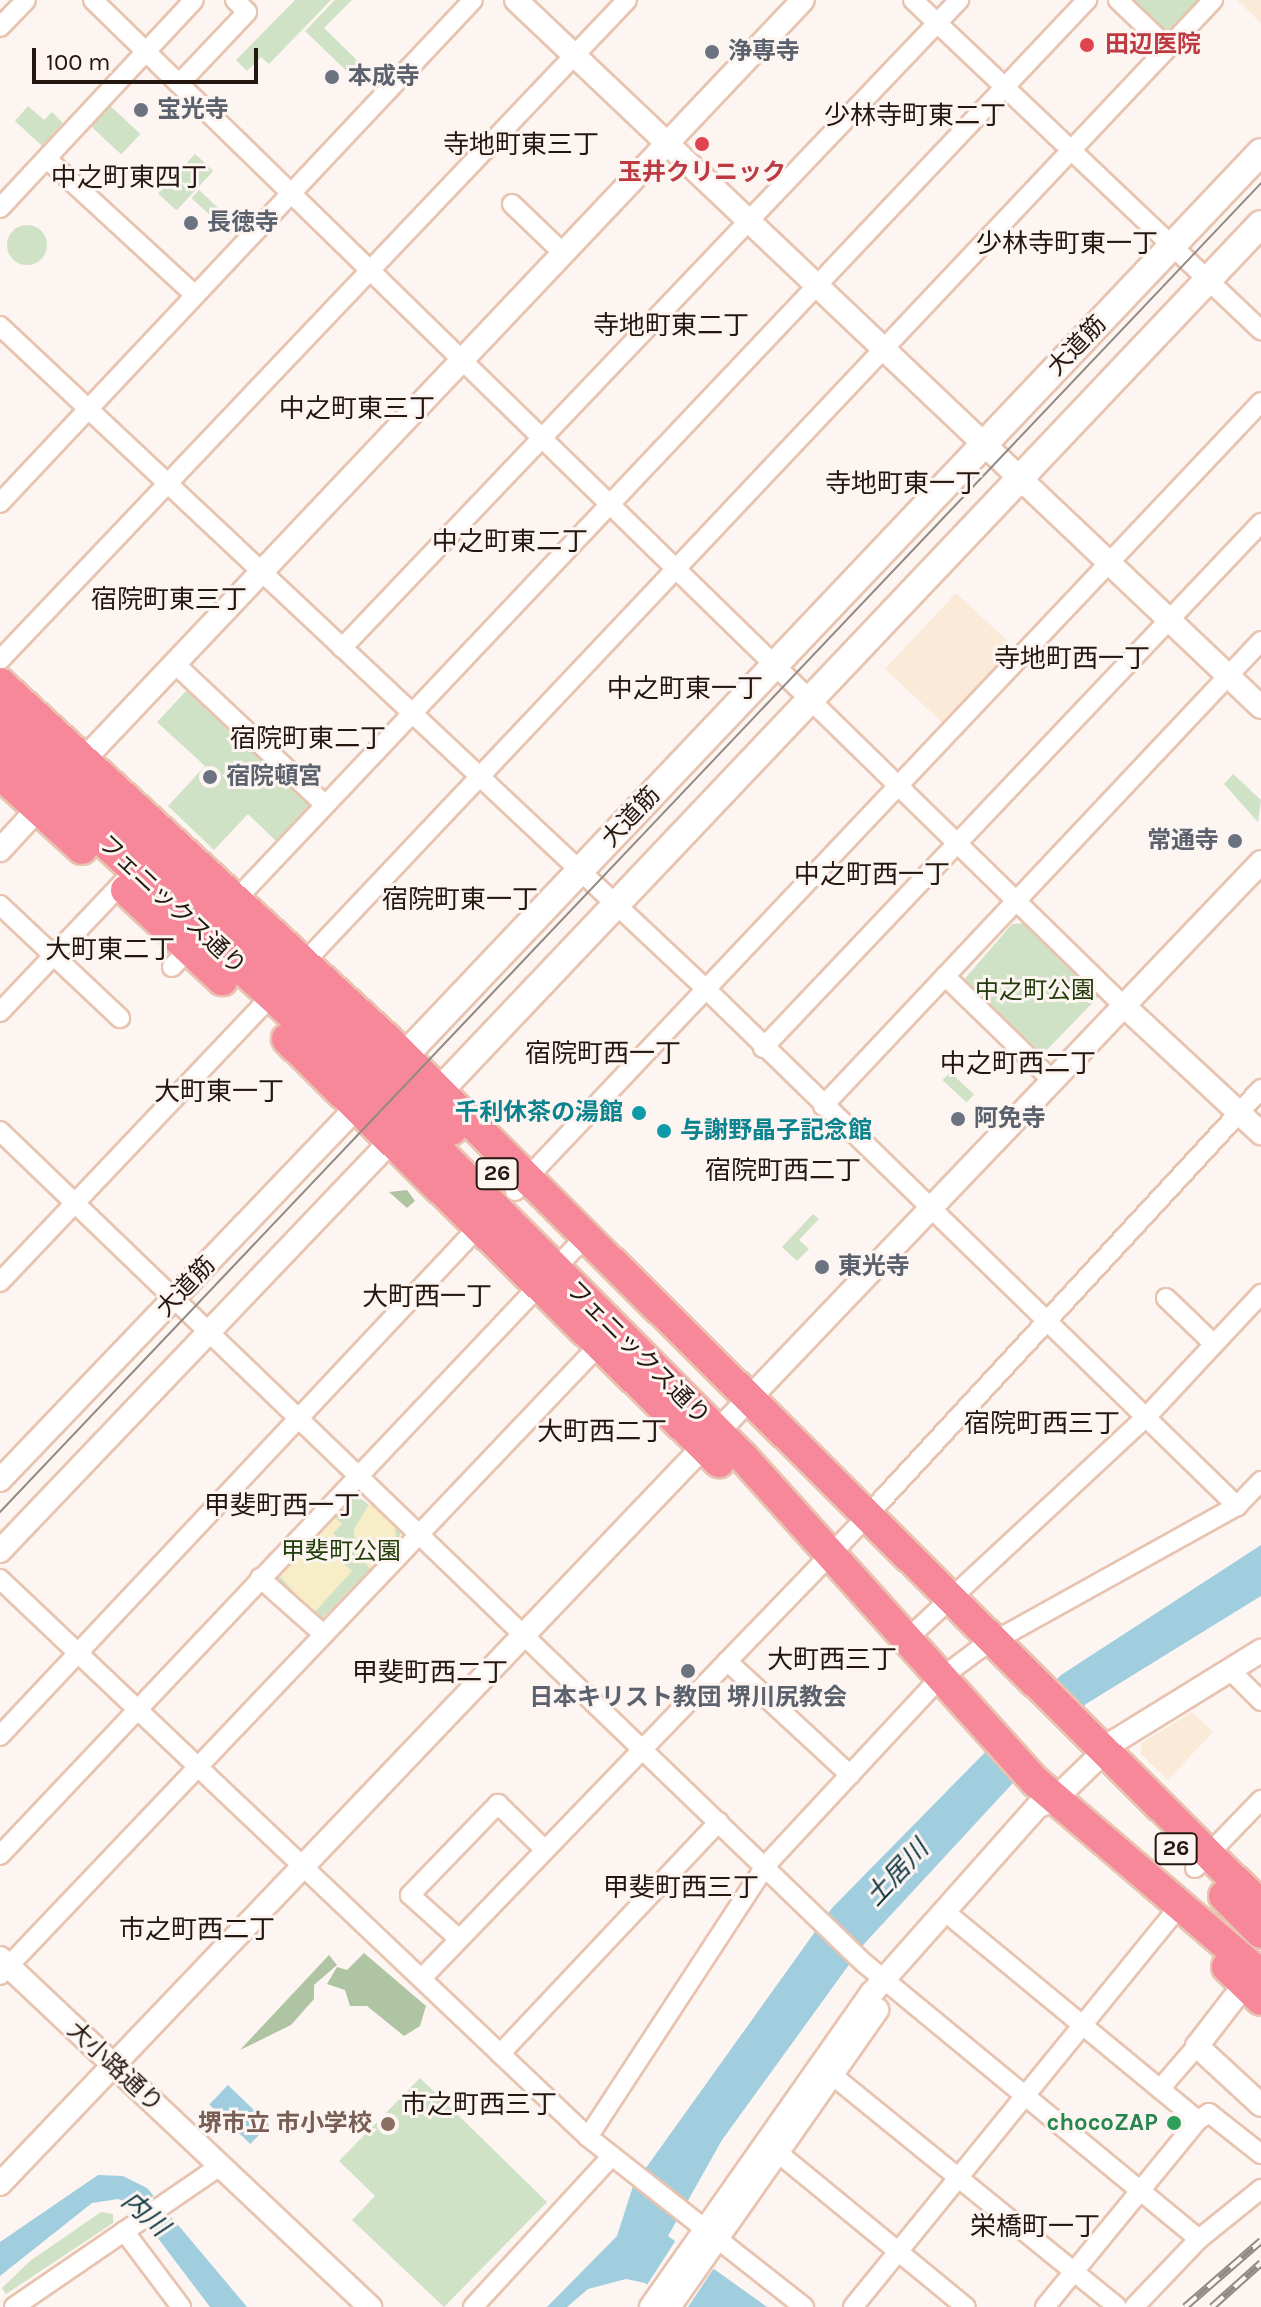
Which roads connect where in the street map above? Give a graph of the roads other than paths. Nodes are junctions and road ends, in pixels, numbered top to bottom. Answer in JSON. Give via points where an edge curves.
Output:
{"nodes":[{"id":1,"x":26,"y":0,"type":"edge"},
{"id":2,"x":93,"y":0,"type":"edge"},
{"id":3,"x":194,"y":0,"type":"edge"},
{"id":4,"x":235,"y":0,"type":"edge"},
{"id":5,"x":473,"y":0,"type":"edge"},
{"id":6,"x":516,"y":0,"type":"edge"},
{"id":7,"x":627,"y":0,"type":"edge"},
{"id":8,"x":803,"y":0,"type":"edge"},
{"id":9,"x":913,"y":0,"type":"edge"},
{"id":10,"x":959,"y":0,"type":"edge"},
{"id":11,"x":1087,"y":0,"type":"edge"},
{"id":12,"x":1118,"y":0,"type":"edge"},
{"id":13,"x":1213,"y":0,"type":"edge"},
{"id":14,"x":937,"y":23,"type":"junction"},
{"id":15,"x":0,"y":27,"type":"edge"},
{"id":16,"x":1168,"y":48,"type":"junction"},
{"id":17,"x":145,"y":51,"type":"junction"},
{"id":18,"x":574,"y":56,"type":"junction"},
{"id":19,"x":179,"y":84,"type":"junction"},
{"id":20,"x":1005,"y":88,"type":"junction"},
{"id":21,"x":668,"y":142,"type":"junction"},
{"id":22,"x":1072,"y":150,"type":"junction"},
{"id":23,"x":1261,"y":152,"type":"edge"},
{"id":24,"x":47,"y":159,"type":"junction"},
{"id":25,"x":291,"y":194,"type":"junction"},
{"id":26,"x":512,"y":204,"type":"dead end"},
{"id":27,"x":0,"y":208,"type":"edge"},
{"id":28,"x":750,"y":220,"type":"junction"},
{"id":29,"x":1261,"y":224,"type":"edge"},
{"id":30,"x":1173,"y":246,"type":"junction"},
{"id":31,"x":563,"y":253,"type":"junction"},
{"id":32,"x":369,"y":272,"type":"junction"},
{"id":33,"x":1209,"y":279,"type":"junction"},
{"id":34,"x":818,"y":286,"type":"junction"},
{"id":35,"x":194,"y":294,"type":"junction"},
{"id":36,"x":0,"y":326,"type":"edge"},
{"id":37,"x":1261,"y":330,"type":"edge"},
{"id":38,"x":884,"y":350,"type":"junction"},
{"id":39,"x":461,"y":362,"type":"junction"},
{"id":40,"x":1261,"y":402,"type":"edge"},
{"id":41,"x":88,"y":410,"type":"junction"},
{"id":42,"x":541,"y":442,"type":"junction"},
{"id":43,"x":983,"y":445,"type":"junction"},
{"id":44,"x":1019,"y":480,"type":"junction"},
{"id":45,"x":167,"y":483,"type":"junction"},
{"id":46,"x":0,"y":503,"type":"edge"},
{"id":47,"x":608,"y":506,"type":"junction"},
{"id":48,"x":1261,"y":523,"type":"edge"},
{"id":49,"x":1107,"y":561,"type":"junction"},
{"id":50,"x":674,"y":572,"type":"junction"},
{"id":51,"x":260,"y":573,"type":"junction"},
{"id":52,"x":1170,"y":621,"type":"junction"},
{"id":53,"x":1261,"y":641,"type":"edge"},
{"id":54,"x":342,"y":648,"type":"junction"},
{"id":55,"x":0,"y":660,"type":"edge"},
{"id":56,"x":174,"y":663,"type":"junction"},
{"id":57,"x":770,"y":667,"type":"junction"},
{"id":58,"x":1228,"y":675,"type":"junction"},
{"id":59,"x":0,"y":683,"type":"edge"},
{"id":60,"x":807,"y":702,"type":"junction"},
{"id":61,"x":1261,"y":707,"type":"edge"},
{"id":62,"x":0,"y":714,"type":"edge"},
{"id":63,"x":410,"y":715,"type":"junction"},
{"id":64,"x":0,"y":746,"type":"edge"},
{"id":65,"x":0,"y":774,"type":"edge"},
{"id":66,"x":478,"y":778,"type":"junction"},
{"id":67,"x":60,"y":785,"type":"junction"},
{"id":68,"x":898,"y":787,"type":"junction"},
{"id":69,"x":325,"y":805,"type":"junction"},
{"id":70,"x":958,"y":844,"type":"junction"},
{"id":71,"x":0,"y":850,"type":"edge"},
{"id":72,"x":1261,"y":862,"type":"edge"},
{"id":73,"x":578,"y":874,"type":"junction"},
{"id":74,"x":128,"y":878,"type":"junction"},
{"id":75,"x":1018,"y":899,"type":"junction"},
{"id":76,"x":0,"y":905,"type":"edge"},
{"id":77,"x":614,"y":909,"type":"junction"},
{"id":78,"x":204,"y":934,"type":"junction"},
{"id":79,"x":54,"y":956,"type":"junction"},
{"id":80,"x":945,"y":976,"type":"junction"},
{"id":81,"x":280,"y":987,"type":"junction"},
{"id":82,"x":705,"y":988,"type":"junction"},
{"id":83,"x":1122,"y":1004,"type":"junction"},
{"id":84,"x":0,"y":1012,"type":"edge"},
{"id":85,"x":120,"y":1018,"type":"dead end"},
{"id":86,"x":763,"y":1048,"type":"junction"},
{"id":87,"x":1051,"y":1079,"type":"junction"},
{"id":88,"x":380,"y":1082,"type":"junction"},
{"id":89,"x":1261,"y":1089,"type":"edge"},
{"id":90,"x":823,"y":1106,"type":"junction"},
{"id":91,"x":1238,"y":1111,"type":"junction"},
{"id":92,"x":416,"y":1115,"type":"junction"},
{"id":93,"x":0,"y":1131,"type":"edge"},
{"id":94,"x":1261,"y":1133,"type":"edge"},
{"id":95,"x":504,"y":1201,"type":"junction"},
{"id":96,"x":74,"y":1203,"type":"junction"},
{"id":97,"x":931,"y":1210,"type":"junction"},
{"id":98,"x":563,"y":1259,"type":"junction"},
{"id":99,"x":0,"y":1282,"type":"edge"},
{"id":100,"x":1261,"y":1294,"type":"edge"},
{"id":101,"x":1166,"y":1298,"type":"dead end"},
{"id":102,"x":175,"y":1299,"type":"junction"},
{"id":103,"x":1046,"y":1320,"type":"junction"},
{"id":104,"x":210,"y":1334,"type":"junction"},
{"id":105,"x":606,"y":1337,"type":"junction"},
{"id":106,"x":1214,"y":1344,"type":"junction"},
{"id":107,"x":1150,"y":1413,"type":"junction"},
{"id":108,"x":300,"y":1420,"type":"junction"},
{"id":109,"x":729,"y":1424,"type":"junction"},
{"id":110,"x":360,"y":1475,"type":"junction"},
{"id":111,"x":0,"y":1480,"type":"edge"},
{"id":112,"x":1261,"y":1481,"type":"edge"},
{"id":113,"x":1237,"y":1506,"type":"junction"},
{"id":114,"x":861,"y":1520,"type":"junction"},
{"id":115,"x":418,"y":1534,"type":"junction"},
{"id":116,"x":0,"y":1551,"type":"edge"},
{"id":117,"x":831,"y":1554,"type":"junction"},
{"id":118,"x":260,"y":1578,"type":"junction"},
{"id":119,"x":0,"y":1579,"type":"edge"},
{"id":120,"x":946,"y":1606,"type":"junction"},
{"id":121,"x":323,"y":1634,"type":"junction"},
{"id":122,"x":525,"y":1639,"type":"junction"},
{"id":123,"x":905,"y":1641,"type":"junction"},
{"id":124,"x":986,"y":1647,"type":"junction"},
{"id":125,"x":1261,"y":1651,"type":"edge"},
{"id":126,"x":79,"y":1655,"type":"junction"},
{"id":127,"x":727,"y":1661,"type":"junction"},
{"id":128,"x":1230,"y":1670,"type":"junction"},
{"id":129,"x":938,"y":1680,"type":"junction"},
{"id":130,"x":1261,"y":1701,"type":"edge"},
{"id":131,"x":138,"y":1710,"type":"junction"},
{"id":132,"x":0,"y":1736,"type":"edge"},
{"id":133,"x":1092,"y":1750,"type":"junction"},
{"id":134,"x":641,"y":1752,"type":"junction"},
{"id":135,"x":199,"y":1768,"type":"junction"},
{"id":136,"x":850,"y":1775,"type":"junction"},
{"id":137,"x":1046,"y":1790,"type":"junction"},
{"id":138,"x":1261,"y":1800,"type":"edge"},
{"id":139,"x":719,"y":1822,"type":"junction"},
{"id":140,"x":545,"y":1850,"type":"junction"},
{"id":141,"x":0,"y":1855,"type":"edge"},
{"id":142,"x":1202,"y":1860,"type":"junction"},
{"id":143,"x":766,"y":1865,"type":"junction"},
{"id":144,"x":305,"y":1869,"type":"junction"},
{"id":145,"x":1172,"y":1906,"type":"junction"},
{"id":146,"x":955,"y":1920,"type":"junction"},
{"id":147,"x":1260,"y":1923,"type":"edge"},
{"id":148,"x":459,"y":1939,"type":"junction"},
{"id":149,"x":3,"y":1967,"type":"edge"},
{"id":150,"x":422,"y":1978,"type":"junction"},
{"id":151,"x":890,"y":1982,"type":"junction"},
{"id":152,"x":1256,"y":1982,"type":"edge"},
{"id":153,"x":1083,"y":2025,"type":"junction"},
{"id":154,"x":1197,"y":2046,"type":"junction"},
{"id":155,"x":500,"y":2054,"type":"junction"},
{"id":156,"x":118,"y":2068,"type":"junction"},
{"id":157,"x":832,"y":2075,"type":"junction"},
{"id":158,"x":1160,"y":2089,"type":"junction"},
{"id":159,"x":1025,"y":2095,"type":"junction"},
{"id":160,"x":1261,"y":2105,"type":"edge"},
{"id":161,"x":1203,"y":2116,"type":"junction"},
{"id":162,"x":588,"y":2137,"type":"junction"},
{"id":163,"x":777,"y":2152,"type":"junction"},
{"id":164,"x":1261,"y":2154,"type":"edge"},
{"id":165,"x":612,"y":2156,"type":"junction"},
{"id":166,"x":220,"y":2166,"type":"junction"},
{"id":167,"x":958,"y":2178,"type":"junction"},
{"id":168,"x":0,"y":2184,"type":"edge"},
{"id":169,"x":1261,"y":2189,"type":"edge"},
{"id":170,"x":1141,"y":2190,"type":"junction"},
{"id":171,"x":129,"y":2228,"type":"junction"},
{"id":172,"x":703,"y":2232,"type":"junction"},
{"id":173,"x":1199,"y":2239,"type":"junction"},
{"id":174,"x":899,"y":2251,"type":"junction"},
{"id":175,"x":1075,"y":2272,"type":"junction"},
{"id":176,"x":14,"y":2307,"type":"edge"},
{"id":177,"x":181,"y":2307,"type":"edge"},
{"id":178,"x":370,"y":2307,"type":"edge"},
{"id":179,"x":473,"y":2307,"type":"edge"},
{"id":180,"x":651,"y":2307,"type":"edge"},
{"id":181,"x":669,"y":2307,"type":"edge"},
{"id":182,"x":804,"y":2307,"type":"edge"},
{"id":183,"x":853,"y":2307,"type":"edge"},
{"id":184,"x":966,"y":2307,"type":"edge"},
{"id":185,"x":1045,"y":2307,"type":"edge"},
{"id":186,"x":1117,"y":2307,"type":"edge"},
{"id":187,"x":1134,"y":2307,"type":"edge"}],
"edges":[{"from":1,"to":15,"type":"street"},
{"from":2,"to":17,"type":"street"},
{"from":3,"to":17,"type":"street"},
{"from":4,"to":19,"type":"street","via":[[247,12]]},
{"from":5,"to":25,"type":"street"},
{"from":6,"to":18,"type":"street"},
{"from":7,"to":18,"type":"street"},
{"from":8,"to":21,"type":"street"},
{"from":9,"to":14,"type":"street"},
{"from":10,"to":14,"type":"street"},
{"from":11,"to":20,"type":"street"},
{"from":12,"to":16,"type":"street"},
{"from":13,"to":16,"type":"street"},
{"from":14,"to":20,"type":"street"},
{"from":14,"to":28,"type":"street"},
{"from":16,"to":22,"type":"street"},
{"from":17,"to":19,"type":"street"},
{"from":17,"to":24,"type":"street"},
{"from":18,"to":21,"type":"street"},
{"from":18,"to":32,"type":"street"},
{"from":19,"to":25,"type":"street"},
{"from":20,"to":22,"type":"street"},
{"from":20,"to":34,"type":"street"},
{"from":21,"to":28,"type":"street"},
{"from":21,"to":31,"type":"street"},
{"from":22,"to":30,"type":"street"},
{"from":22,"to":38,"type":"street"},
{"from":23,"to":30,"type":"main road","name":"大道筋"},
{"from":24,"to":27,"type":"street"},
{"from":24,"to":35,"type":"street"},
{"from":25,"to":32,"type":"street"},
{"from":25,"to":35,"type":"street"},
{"from":26,"to":31,"type":"street"},
{"from":28,"to":34,"type":"street"},
{"from":28,"to":42,"type":"street"},
{"from":29,"to":33,"type":"main road","name":"大道筋"},
{"from":30,"to":33,"type":"street"},
{"from":30,"to":43,"type":"main road","name":"大道筋"},
{"from":31,"to":39,"type":"street"},
{"from":32,"to":39,"type":"street"},
{"from":32,"to":45,"type":"street"},
{"from":33,"to":37,"type":"street"},
{"from":33,"to":44,"type":"main road","name":"大道筋"},
{"from":34,"to":38,"type":"street"},
{"from":34,"to":47,"type":"street"},
{"from":35,"to":41,"type":"street"},
{"from":36,"to":41,"type":"street"},
{"from":38,"to":43,"type":"street"},
{"from":38,"to":50,"type":"street"},
{"from":39,"to":42,"type":"street"},
{"from":39,"to":51,"type":"street"},
{"from":40,"to":49,"type":"street"},
{"from":41,"to":45,"type":"street"},
{"from":41,"to":46,"type":"street"},
{"from":42,"to":47,"type":"street"},
{"from":42,"to":54,"type":"street"},
{"from":43,"to":44,"type":"street"},
{"from":43,"to":57,"type":"main road","name":"大道筋"},
{"from":44,"to":49,"type":"street"},
{"from":44,"to":60,"type":"main road","name":"大道筋"},
{"from":45,"to":51,"type":"street"},
{"from":45,"to":55,"type":"street"},
{"from":47,"to":50,"type":"street"},
{"from":47,"to":63,"type":"street"},
{"from":48,"to":52,"type":"street"},
{"from":49,"to":52,"type":"street"},
{"from":49,"to":68,"type":"street"},
{"from":50,"to":57,"type":"street"},
{"from":50,"to":66,"type":"street"},
{"from":51,"to":54,"type":"street"},
{"from":51,"to":56,"type":"street"},
{"from":52,"to":58,"type":"street"},
{"from":52,"to":70,"type":"street"},
{"from":53,"to":58,"type":"street"},
{"from":54,"to":63,"type":"street"},
{"from":56,"to":67,"type":"street"},
{"from":56,"to":69,"type":"street"},
{"from":57,"to":60,"type":"street"},
{"from":57,"to":73,"type":"main road","name":"大道筋"},
{"from":58,"to":61,"type":"street"},
{"from":58,"to":75,"type":"street"},
{"from":59,"to":67,"type":"highway","number":"26"},
{"from":60,"to":68,"type":"street"},
{"from":60,"to":77,"type":"main road","name":"大道筋"},
{"from":62,"to":67,"type":"highway","name":"フェニックス通り","number":"26"},
{"from":63,"to":66,"type":"street"},
{"from":63,"to":69,"type":"street"},
{"from":64,"to":67,"type":"highway","name":"フェニックス通り","number":"26"},
{"from":65,"to":67,"type":"highway","number":"26"},
{"from":66,"to":73,"type":"street"},
{"from":66,"to":81,"type":"street"},
{"from":67,"to":71,"type":"street"},
{"from":67,"to":74,"type":"highway","number":"26"},
{"from":67,"to":78,"type":"highway","name":"フェニックス通り","number":"26"},
{"from":68,"to":70,"type":"street"},
{"from":68,"to":82,"type":"street"},
{"from":69,"to":78,"type":"street"},
{"from":70,"to":75,"type":"street"},
{"from":70,"to":86,"type":"street"},
{"from":72,"to":83,"type":"street"},
{"from":73,"to":77,"type":"street"},
{"from":73,"to":88,"type":"main road","name":"大道筋"},
{"from":74,"to":78,"type":"highway","number":"26"},
{"from":74,"to":79,"type":"street"},
{"from":75,"to":80,"type":"street"},
{"from":75,"to":83,"type":"street"},
{"from":76,"to":79,"type":"street"},
{"from":77,"to":82,"type":"street"},
{"from":77,"to":92,"type":"main road","name":"大道筋"},
{"from":78,"to":81,"type":"highway","number":"26"},
{"from":78,"to":81,"type":"highway","name":"フェニックス通り","number":"26"},
{"from":79,"to":84,"type":"street"},
{"from":79,"to":85,"type":"street"},
{"from":80,"to":87,"type":"street"},
{"from":80,"to":90,"type":"street"},
{"from":81,"to":88,"type":"highway","number":"26"},
{"from":81,"to":88,"type":"highway","name":"フェニックス通り","number":"26"},
{"from":81,"to":96,"type":"street"},
{"from":82,"to":86,"type":"street"},
{"from":82,"to":95,"type":"street"},
{"from":83,"to":87,"type":"street"},
{"from":83,"to":91,"type":"street"},
{"from":86,"to":90,"type":"street"},
{"from":87,"to":97,"type":"street"},
{"from":88,"to":92,"type":"highway","number":"26"},
{"from":88,"to":92,"type":"highway","name":"フェニックス通り","number":"26"},
{"from":88,"to":102,"type":"street","name":"大道筋"},
{"from":89,"to":91,"type":"street"},
{"from":90,"to":97,"type":"street"},
{"from":91,"to":94,"type":"street"},
{"from":91,"to":103,"type":"street"},
{"from":92,"to":95,"type":"highway","number":"26"},
{"from":92,"to":95,"type":"highway","name":"フェニックス通り","number":"26"},
{"from":92,"to":104,"type":"street","name":"大道筋"},
{"from":93,"to":96,"type":"street"},
{"from":95,"to":98,"type":"highway","number":"26"},
{"from":95,"to":98,"type":"highway","name":"フェニックス通り","number":"26"},
{"from":95,"to":108,"type":"street"},
{"from":96,"to":99,"type":"street"},
{"from":96,"to":102,"type":"street"},
{"from":97,"to":103,"type":"street"},
{"from":97,"to":109,"type":"street"},
{"from":98,"to":105,"type":"highway","number":"26"},
{"from":98,"to":109,"type":"highway","name":"フェニックス通り","number":"26"},
{"from":98,"to":110,"type":"street"},
{"from":100,"to":106,"type":"street"},
{"from":101,"to":106,"type":"street"},
{"from":102,"to":104,"type":"street"},
{"from":102,"to":111,"type":"street","name":"大道筋"},
{"from":103,"to":107,"type":"street"},
{"from":103,"to":114,"type":"street"},
{"from":104,"to":108,"type":"street"},
{"from":104,"to":116,"type":"street","name":"大道筋"},
{"from":105,"to":109,"type":"highway","number":"26"},
{"from":105,"to":115,"type":"street"},
{"from":106,"to":107,"type":"street"},
{"from":107,"to":113,"type":"street"},
{"from":107,"to":120,"type":"street"},
{"from":108,"to":110,"type":"street"},
{"from":108,"to":126,"type":"street"},
{"from":109,"to":114,"type":"highway","name":"フェニックス通り","number":"26"},
{"from":109,"to":117,"type":"highway","number":"26","via":[[807,1550]]},
{"from":109,"to":122,"type":"street"},
{"from":110,"to":115,"type":"street"},
{"from":110,"to":118,"type":"street"},
{"from":112,"to":113,"type":"street"},
{"from":113,"to":124,"type":"street"},
{"from":114,"to":117,"type":"street"},
{"from":114,"to":120,"type":"highway","name":"フェニックス通り","number":"26"},
{"from":115,"to":121,"type":"street"},
{"from":115,"to":122,"type":"street"},
{"from":117,"to":123,"type":"highway","number":"26"},
{"from":117,"to":127,"type":"street"},
{"from":118,"to":121,"type":"street"},
{"from":118,"to":131,"type":"street"},
{"from":119,"to":126,"type":"street"},
{"from":120,"to":123,"type":"street"},
{"from":120,"to":124,"type":"highway","name":"フェニックス通り","number":"26"},
{"from":121,"to":135,"type":"street"},
{"from":122,"to":134,"type":"street"},
{"from":122,"to":144,"type":"street"},
{"from":123,"to":129,"type":"highway","number":"26"},
{"from":124,"to":129,"type":"street"},
{"from":124,"to":133,"type":"highway","name":"フェニックス通り","number":"26"},
{"from":125,"to":128,"type":"street"},
{"from":126,"to":131,"type":"street"},
{"from":126,"to":132,"type":"street"},
{"from":127,"to":134,"type":"street"},
{"from":127,"to":136,"type":"street"},
{"from":128,"to":130,"type":"street"},
{"from":128,"to":133,"type":"street"},
{"from":129,"to":136,"type":"street"},
{"from":129,"to":137,"type":"highway","number":"26"},
{"from":131,"to":135,"type":"street"},
{"from":131,"to":141,"type":"street"},
{"from":133,"to":137,"type":"street"},
{"from":133,"to":142,"type":"highway","number":"26"},
{"from":134,"to":139,"type":"street"},
{"from":134,"to":140,"type":"street"},
{"from":135,"to":144,"type":"street"},
{"from":135,"to":149,"type":"street"},
{"from":136,"to":143,"type":"street"},
{"from":137,"to":145,"type":"highway","number":"26"},
{"from":137,"to":146,"type":"street","via":[[1048,1817]]},
{"from":137,"to":151,"type":"street"},
{"from":138,"to":142,"type":"street"},
{"from":139,"to":143,"type":"street"},
{"from":139,"to":155,"type":"street"},
{"from":140,"to":148,"type":"street"},
{"from":140,"to":148,"type":"street","via":[[498,1804],[452,1851],[410,1895]]},
{"from":142,"to":147,"type":"highway","number":"26"},
{"from":143,"to":151,"type":"street","via":[[864,1963]]},
{"from":143,"to":162,"type":"street"},
{"from":144,"to":150,"type":"street"},
{"from":144,"to":156,"type":"street"},
{"from":145,"to":152,"type":"highway","number":"26"},
{"from":145,"to":153,"type":"street"},
{"from":146,"to":151,"type":"street"},
{"from":146,"to":153,"type":"street"},
{"from":148,"to":150,"type":"street"},
{"from":149,"to":156,"type":"street","name":"大小路通り"},
{"from":150,"to":155,"type":"street"},
{"from":151,"to":157,"type":"street"},
{"from":151,"to":159,"type":"street"},
{"from":151,"to":172,"type":"street"},
{"from":152,"to":154,"type":"street"},
{"from":153,"to":158,"type":"street"},
{"from":153,"to":159,"type":"street"},
{"from":154,"to":158,"type":"street"},
{"from":154,"to":160,"type":"street"},
{"from":155,"to":162,"type":"street"},
{"from":156,"to":166,"type":"street","name":"大小路通り"},
{"from":156,"to":168,"type":"street"},
{"from":157,"to":163,"type":"street"},
{"from":157,"to":167,"type":"street"},
{"from":158,"to":161,"type":"street"},
{"from":159,"to":167,"type":"street"},
{"from":159,"to":170,"type":"street"},
{"from":161,"to":164,"type":"street"},
{"from":161,"to":170,"type":"street"},
{"from":162,"to":165,"type":"street"},
{"from":163,"to":172,"type":"street"},
{"from":163,"to":174,"type":"street"},
{"from":165,"to":172,"type":"street"},
{"from":165,"to":179,"type":"street"},
{"from":166,"to":171,"type":"street"},
{"from":166,"to":178,"type":"street","name":"大小路通り"},
{"from":167,"to":174,"type":"street"},
{"from":167,"to":175,"type":"street"},
{"from":169,"to":173,"type":"street"},
{"from":170,"to":173,"type":"street"},
{"from":170,"to":175,"type":"street"},
{"from":171,"to":176,"type":"street"},
{"from":171,"to":177,"type":"street"},
{"from":172,"to":180,"type":"street"},
{"from":172,"to":181,"type":"street"},
{"from":172,"to":182,"type":"street"},
{"from":173,"to":187,"type":"street"},
{"from":174,"to":183,"type":"street"},
{"from":174,"to":184,"type":"street"},
{"from":175,"to":185,"type":"street"},
{"from":175,"to":186,"type":"street"}]}
